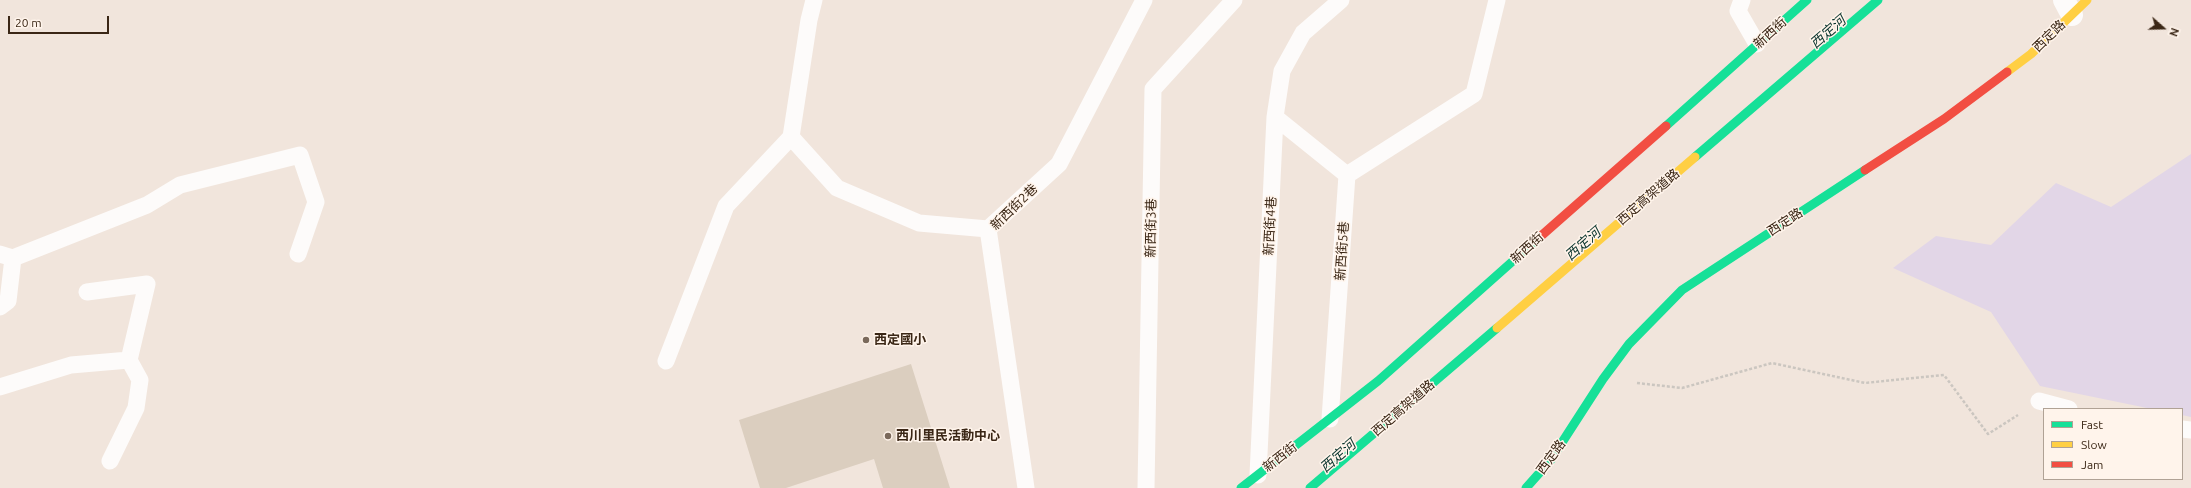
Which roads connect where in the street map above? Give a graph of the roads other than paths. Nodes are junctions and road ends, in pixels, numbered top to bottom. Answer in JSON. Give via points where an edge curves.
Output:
{"nodes":[{"id":1,"x":814,"y":0,"type":"edge"},
{"id":2,"x":1144,"y":0,"type":"edge"},
{"id":3,"x":1234,"y":0,"type":"edge"},
{"id":4,"x":1341,"y":0,"type":"edge"},
{"id":5,"x":1498,"y":0,"type":"edge"},
{"id":6,"x":1742,"y":0,"type":"edge"},
{"id":7,"x":1807,"y":0,"type":"edge"},
{"id":8,"x":1878,"y":0,"type":"edge"},
{"id":9,"x":2087,"y":0,"type":"edge"},
{"id":10,"x":2068,"y":7,"type":"edge"},
{"id":11,"x":1757,"y":44,"type":"junction"},
{"id":12,"x":1275,"y":117,"type":"junction"},
{"id":13,"x":791,"y":136,"type":"junction"},
{"id":14,"x":1347,"y":175,"type":"junction"},
{"id":15,"x":988,"y":229,"type":"junction"},
{"id":16,"x":298,"y":254,"type":"dead end"},
{"id":17,"x":7,"y":256,"type":"edge"},
{"id":18,"x":87,"y":292,"type":"dead end"},
{"id":19,"x":0,"y":307,"type":"edge"},
{"id":20,"x":129,"y":360,"type":"junction"},
{"id":21,"x":666,"y":361,"type":"dead end"},
{"id":22,"x":0,"y":387,"type":"edge"},
{"id":23,"x":2039,"y":401,"type":"road end"},
{"id":24,"x":2065,"y":408,"type":"edge"},
{"id":25,"x":1330,"y":419,"type":"junction"},
{"id":26,"x":110,"y":461,"type":"dead end"},
{"id":27,"x":1258,"y":475,"type":"junction"},
{"id":28,"x":1026,"y":488,"type":"edge"},
{"id":29,"x":1146,"y":488,"type":"edge"},
{"id":30,"x":1241,"y":488,"type":"edge"},
{"id":31,"x":1310,"y":488,"type":"edge"},
{"id":32,"x":1526,"y":488,"type":"edge"}],
"edges":[{"from":1,"to":13,"type":"lane"},
{"from":2,"to":15,"type":"lane","name":"新西街2巷","via":[[1059,164]]},
{"from":3,"to":29,"type":"lane","name":"新西街3巷","via":[[1153,88]]},
{"from":4,"to":12,"type":"lane","name":"新西街4巷","via":[[1304,33],[1282,71]]},
{"from":5,"to":14,"type":"lane","via":[[1474,94]]},
{"from":6,"to":11,"type":"lane","via":[[1738,11]]},
{"from":7,"to":11,"type":"street","name":"新西街"},
{"from":8,"to":31,"type":"street","name":"西定高架道路"},
{"from":9,"to":10,"type":"street","name":"西定路"},
{"from":10,"to":32,"type":"street","name":"西定路","via":[[2031,54],[1944,119],[1682,290],[1629,344],[1550,461]]},
{"from":11,"to":25,"type":"street","name":"新西街","via":[[1378,381]]},
{"from":12,"to":14,"type":"lane"},
{"from":12,"to":27,"type":"lane","name":"新西街4巷"},
{"from":13,"to":15,"type":"lane","via":[[837,188],[919,223]]},
{"from":13,"to":21,"type":"lane","via":[[726,206]]},
{"from":14,"to":25,"type":"lane","name":"新西街5巷"},
{"from":15,"to":28,"type":"lane","name":"新西街2巷"},
{"from":16,"to":17,"type":"lane","via":[[316,202],[300,155],[180,185],[147,205]]},
{"from":17,"to":19,"type":"lane","via":[[8,301]]},
{"from":18,"to":20,"type":"lane","via":[[147,284]]},
{"from":20,"to":22,"type":"lane","via":[[72,365]]},
{"from":20,"to":26,"type":"lane","via":[[140,380],[136,408]]},
{"from":23,"to":24,"type":"lane"},
{"from":25,"to":27,"type":"street","name":"新西街"},
{"from":27,"to":30,"type":"street","name":"新西街"}]}
